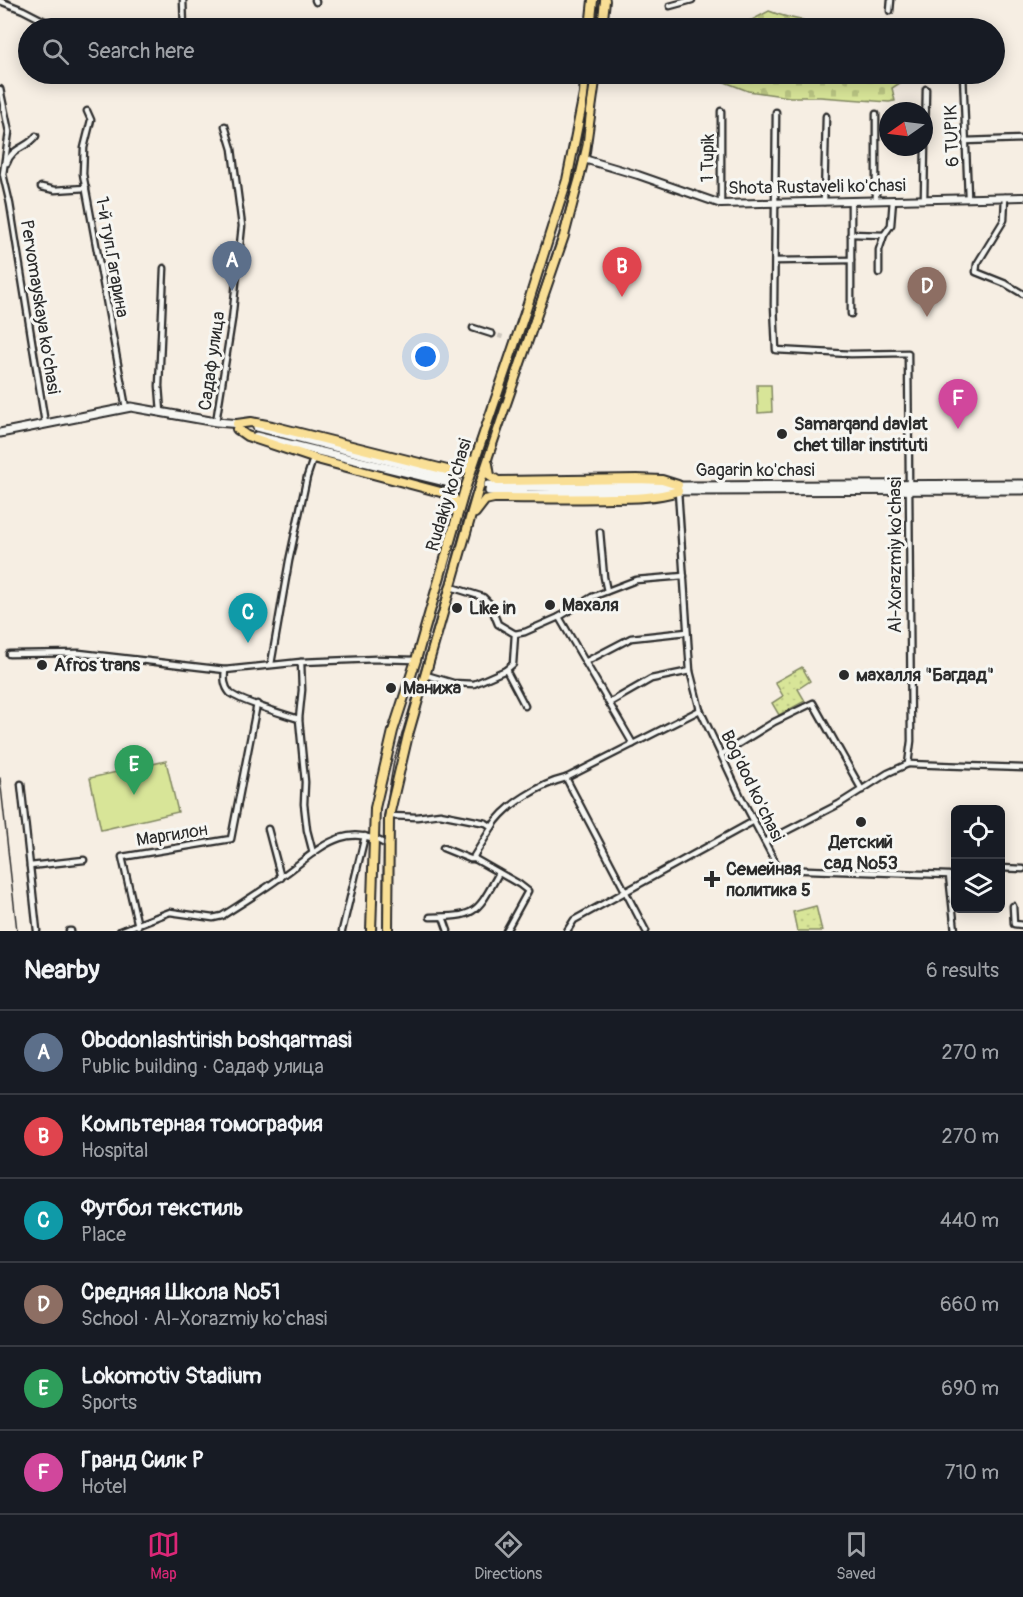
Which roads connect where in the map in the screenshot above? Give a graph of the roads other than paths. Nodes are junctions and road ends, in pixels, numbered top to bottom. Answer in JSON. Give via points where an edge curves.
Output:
{"nodes":[{"id":1,"x":183,"y":0,"type":"edge"},
{"id":2,"x":593,"y":0,"type":"edge"},
{"id":3,"x":604,"y":0,"type":"edge"},
{"id":4,"x":692,"y":0,"type":"edge"},
{"id":5,"x":891,"y":0,"type":"edge"},
{"id":6,"x":0,"y":1,"type":"edge"},
{"id":7,"x":670,"y":6,"type":"dead end"},
{"id":8,"x":890,"y":11,"type":"dead end"},
{"id":9,"x":39,"y":18,"type":"edge"},
{"id":10,"x":184,"y":18,"type":"edge"},
{"id":11,"x":591,"y":18,"type":"edge"},
{"id":12,"x":603,"y":18,"type":"edge"},
{"id":13,"x":584,"y":84,"type":"edge"},
{"id":14,"x":595,"y":84,"type":"edge"},
{"id":15,"x":963,"y":84,"type":"edge"},
{"id":16,"x":0,"y":89,"type":"edge"},
{"id":17,"x":926,"y":89,"type":"dead end"},
{"id":18,"x":87,"y":111,"type":"dead end"},
{"id":19,"x":722,"y":111,"type":"dead end"},
{"id":20,"x":776,"y":112,"type":"dead end"},
{"id":21,"x":876,"y":114,"type":"dead end"},
{"id":22,"x":826,"y":116,"type":"dead end"},
{"id":23,"x":225,"y":126,"type":"dead end"},
{"id":24,"x":36,"y":136,"type":"dead end"},
{"id":25,"x":1023,"y":139,"type":"edge"},
{"id":26,"x":965,"y":141,"type":"junction"},
{"id":27,"x":584,"y":159,"type":"junction"},
{"id":28,"x":41,"y":187,"type":"dead end"},
{"id":29,"x":86,"y":188,"type":"junction"},
{"id":30,"x":968,"y":197,"type":"junction"},
{"id":31,"x":1005,"y":197,"type":"junction"},
{"id":32,"x":1023,"y":197,"type":"edge"},
{"id":33,"x":924,"y":199,"type":"junction"},
{"id":34,"x":876,"y":200,"type":"junction"},
{"id":35,"x":893,"y":200,"type":"junction"},
{"id":36,"x":851,"y":201,"type":"junction"},
{"id":37,"x":824,"y":202,"type":"junction"},
{"id":38,"x":10,"y":204,"type":"junction"},
{"id":39,"x":721,"y":204,"type":"junction"},
{"id":40,"x":774,"y":204,"type":"junction"},
{"id":41,"x":851,"y":234,"type":"junction"},
{"id":42,"x":884,"y":235,"type":"junction"},
{"id":43,"x":851,"y":260,"type":"junction"},
{"id":44,"x":775,"y":261,"type":"junction"},
{"id":45,"x":164,"y":268,"type":"dead end"},
{"id":46,"x":879,"y":273,"type":"dead end"},
{"id":47,"x":1023,"y":294,"type":"edge"},
{"id":48,"x":851,"y":314,"type":"dead end"},
{"id":49,"x":473,"y":328,"type":"dead end"},
{"id":50,"x":492,"y":334,"type":"tunnel mouth"},
{"id":51,"x":506,"y":369,"type":"junction"},
{"id":52,"x":518,"y":373,"type":"junction"},
{"id":53,"x":126,"y":408,"type":"junction"},
{"id":54,"x":161,"y":412,"type":"junction"},
{"id":55,"x":216,"y":422,"type":"junction"},
{"id":56,"x":45,"y":423,"type":"junction"},
{"id":57,"x":237,"y":427,"type":"junction"},
{"id":58,"x":0,"y":434,"type":"edge"},
{"id":59,"x":478,"y":451,"type":"junction"},
{"id":60,"x":489,"y":456,"type":"junction"},
{"id":61,"x":313,"y":458,"type":"junction"},
{"id":62,"x":455,"y":481,"type":"tunnel mouth"},
{"id":63,"x":1023,"y":484,"type":"edge"},
{"id":64,"x":489,"y":488,"type":"tunnel mouth"},
{"id":65,"x":678,"y":488,"type":"junction"},
{"id":66,"x":908,"y":488,"type":"junction"},
{"id":67,"x":1023,"y":490,"type":"edge"},
{"id":68,"x":469,"y":522,"type":"junction"},
{"id":69,"x":452,"y":531,"type":"junction"},
{"id":70,"x":600,"y":532,"type":"dead end"},
{"id":71,"x":446,"y":556,"type":"junction"},
{"id":72,"x":458,"y":561,"type":"junction"},
{"id":73,"x":684,"y":576,"type":"junction"},
{"id":74,"x":451,"y":587,"type":"junction"},
{"id":75,"x":607,"y":591,"type":"junction"},
{"id":76,"x":559,"y":617,"type":"junction"},
{"id":77,"x":687,"y":632,"type":"junction"},
{"id":78,"x":514,"y":633,"type":"junction"},
{"id":79,"x":9,"y":654,"type":"dead end"},
{"id":80,"x":416,"y":660,"type":"junction"},
{"id":81,"x":301,"y":662,"type":"junction"},
{"id":82,"x":585,"y":662,"type":"junction"},
{"id":83,"x":271,"y":664,"type":"junction"},
{"id":84,"x":225,"y":670,"type":"junction"},
{"id":85,"x":506,"y":670,"type":"junction"},
{"id":86,"x":690,"y":671,"type":"junction"},
{"id":87,"x":426,"y":675,"type":"junction"},
{"id":88,"x":609,"y":703,"type":"junction"},
{"id":89,"x":257,"y":704,"type":"junction"},
{"id":90,"x":525,"y":706,"type":"dead end"},
{"id":91,"x":700,"y":710,"type":"junction"},
{"id":92,"x":299,"y":718,"type":"junction"},
{"id":93,"x":633,"y":744,"type":"junction"},
{"id":94,"x":722,"y":754,"type":"junction"},
{"id":95,"x":908,"y":764,"type":"junction"},
{"id":96,"x":1023,"y":768,"type":"edge"},
{"id":97,"x":566,"y":778,"type":"junction"},
{"id":98,"x":21,"y":784,"type":"dead end"},
{"id":99,"x":862,"y":790,"type":"junction"},
{"id":100,"x":389,"y":816,"type":"junction"},
{"id":101,"x":754,"y":821,"type":"junction"},
{"id":102,"x":492,"y":827,"type":"junction"},
{"id":103,"x":268,"y":829,"type":"dead end"},
{"id":104,"x":370,"y":837,"type":"junction"},
{"id":105,"x":765,"y":842,"type":"junction"},
{"id":106,"x":389,"y":846,"type":"junction"},
{"id":107,"x":443,"y":848,"type":"dead end"},
{"id":108,"x":313,"y":853,"type":"junction"},
{"id":109,"x":475,"y":859,"type":"junction"},
{"id":110,"x":84,"y":860,"type":"dead end"},
{"id":111,"x":30,"y":866,"type":"junction"},
{"id":112,"x":1005,"y":868,"type":"edge"},
{"id":113,"x":1023,"y":868,"type":"edge"},
{"id":114,"x":500,"y":873,"type":"junction"},
{"id":115,"x":949,"y":875,"type":"joint"},
{"id":116,"x":281,"y":878,"type":"junction"},
{"id":117,"x":625,"y":891,"type":"junction"},
{"id":118,"x":1013,"y":906,"type":"dead end"},
{"id":119,"x":430,"y":917,"type":"dead end"},
{"id":120,"x":442,"y":917,"type":"junction"},
{"id":121,"x":1023,"y":925,"type":"edge"},
{"id":122,"x":138,"y":926,"type":"junction"},
{"id":123,"x":37,"y":931,"type":"edge"},
{"id":124,"x":120,"y":931,"type":"edge"},
{"id":125,"x":342,"y":931,"type":"edge"},
{"id":126,"x":371,"y":931,"type":"edge"},
{"id":127,"x":388,"y":931,"type":"edge"},
{"id":128,"x":448,"y":931,"type":"edge"},
{"id":129,"x":506,"y":931,"type":"edge"},
{"id":130,"x":567,"y":931,"type":"edge"},
{"id":131,"x":646,"y":931,"type":"edge"},
{"id":132,"x":955,"y":931,"type":"edge"}],
"edges":[{"from":1,"to":10,"type":"street"},
{"from":2,"to":11,"type":"main road"},
{"from":3,"to":12,"type":"main road"},
{"from":4,"to":7,"type":"street"},
{"from":5,"to":8,"type":"street"},
{"from":6,"to":9,"type":"street"},
{"from":13,"to":51,"type":"main road","name":"Rudakiy ko'chasi","via":[[567,180]]},
{"from":14,"to":27,"type":"main road","name":"Rudakiy ko'chasi"},
{"from":15,"to":26,"type":"street","name":"6 TUPIK"},
{"from":16,"to":38,"type":"street","name":"Pervomayskaya ko'chasi","via":[[9,132],[3,174]]},
{"from":17,"to":33,"type":"street"},
{"from":18,"to":29,"type":"street","name":"1-й туп.Гагарина","via":[[91,120],[84,148]]},
{"from":19,"to":39,"type":"street","name":"1 Tupik"},
{"from":20,"to":40,"type":"street","name":"Al-Xorazmiy ko'chasi"},
{"from":21,"to":34,"type":"street"},
{"from":22,"to":37,"type":"street"},
{"from":23,"to":55,"type":"street","name":"Садаф улица","via":[[232,149],[242,226]]},
{"from":24,"to":38,"type":"street","via":[[31,143],[13,151],[8,160],[5,174]]},
{"from":25,"to":26,"type":"street"},
{"from":26,"to":30,"type":"street","name":"6 TUPIK"},
{"from":27,"to":39,"type":"street","name":"Shota Rustaveli ko'chasi"},
{"from":27,"to":52,"type":"main road","name":"Rudakiy ko'chasi","via":[[564,236]]},
{"from":28,"to":29,"type":"street"},
{"from":29,"to":53,"type":"street","name":"1-й туп.Гагарина"},
{"from":30,"to":31,"type":"street","name":"Shota Rustaveli ko'chasi"},
{"from":30,"to":33,"type":"street","name":"Shota Rustaveli ko'chasi"},
{"from":31,"to":32,"type":"street","name":"Shota Rustaveli ko'chasi"},
{"from":31,"to":47,"type":"street","via":[[1004,220],[976,268],[979,274]]},
{"from":33,"to":35,"type":"street","name":"Shota Rustaveli ko'chasi"},
{"from":34,"to":35,"type":"street","name":"Shota Rustaveli ko'chasi"},
{"from":34,"to":36,"type":"street","name":"Shota Rustaveli ko'chasi"},
{"from":35,"to":42,"type":"street","via":[[891,225]]},
{"from":36,"to":37,"type":"street","name":"Shota Rustaveli ko'chasi"},
{"from":36,"to":41,"type":"street"},
{"from":37,"to":40,"type":"street","name":"Shota Rustaveli ko'chasi"},
{"from":38,"to":56,"type":"street","name":"Pervomayskaya ko'chasi"},
{"from":39,"to":40,"type":"street","name":"Shota Rustaveli ko'chasi"},
{"from":40,"to":44,"type":"street","name":"Al-Xorazmiy ko'chasi"},
{"from":41,"to":42,"type":"street"},
{"from":41,"to":43,"type":"street"},
{"from":42,"to":46,"type":"street","via":[[878,256]]},
{"from":43,"to":44,"type":"street"},
{"from":43,"to":48,"type":"street"},
{"from":44,"to":66,"type":"street","name":"Al-Xorazmiy ko'chasi","via":[[776,350],[908,353]]},
{"from":45,"to":54,"type":"street"},
{"from":49,"to":50,"type":"street"},
{"from":51,"to":52,"type":"main road"},
{"from":51,"to":59,"type":"main road","name":"Rudakiy ko'chasi"},
{"from":52,"to":60,"type":"main road","name":"Rudakiy ko'chasi"},
{"from":53,"to":54,"type":"main road"},
{"from":53,"to":56,"type":"main road"},
{"from":54,"to":55,"type":"main road"},
{"from":55,"to":57,"type":"main road"},
{"from":56,"to":58,"type":"main road"},
{"from":57,"to":59,"type":"main road","via":[[251,422],[272,426],[455,472],[467,468]]},
{"from":57,"to":61,"type":"main road","via":[[247,436]]},
{"from":57,"to":62,"type":"main road","via":[[257,426]]},
{"from":59,"to":69,"type":"main road","name":"Rudakiy ko'chasi"},
{"from":60,"to":65,"type":"main road","via":[[489,473],[498,480],[662,480]]},
{"from":60,"to":68,"type":"main road","name":"Rudakiy ko'chasi"},
{"from":61,"to":69,"type":"main road","via":[[452,496],[456,502]]},
{"from":61,"to":83,"type":"street"},
{"from":63,"to":66,"type":"main road","name":"Gagarin ko'chasi"},
{"from":64,"to":65,"type":"main road","name":"Gagarin ko'chasi","via":[[527,494]]},
{"from":65,"to":66,"type":"main road","name":"Gagarin ko'chasi"},
{"from":65,"to":68,"type":"main road","via":[[662,496],[634,498],[490,498]]},
{"from":65,"to":73,"type":"street","name":"Bog'dod ko'chasi"},
{"from":66,"to":67,"type":"main road","name":"Gagarin ko'chasi"},
{"from":66,"to":95,"type":"street","name":"Al-Xorazmiy ko'chasi"},
{"from":68,"to":72,"type":"main road","name":"Rudakiy ko'chasi"},
{"from":69,"to":71,"type":"main road","name":"Rudakiy ko'chasi"},
{"from":70,"to":75,"type":"street"},
{"from":71,"to":72,"type":"main road"},
{"from":71,"to":80,"type":"main road","name":"Rudakiy ko'chasi"},
{"from":72,"to":74,"type":"main road","name":"Rudakiy ko'chasi"},
{"from":73,"to":75,"type":"street","via":[[636,580]]},
{"from":73,"to":77,"type":"street","name":"Bog'dod ko'chasi"},
{"from":74,"to":78,"type":"street","via":[[483,597],[498,624]]},
{"from":74,"to":87,"type":"main road","name":"Rudakiy ko'chasi"},
{"from":75,"to":76,"type":"street"},
{"from":76,"to":78,"type":"street"},
{"from":76,"to":82,"type":"street"},
{"from":77,"to":82,"type":"street","via":[[631,638]]},
{"from":77,"to":86,"type":"street","name":"Bog'dod ko'chasi"},
{"from":78,"to":85,"type":"street","via":[[513,664]]},
{"from":79,"to":84,"type":"street","via":[[79,653]]},
{"from":80,"to":81,"type":"street"},
{"from":80,"to":104,"type":"main road","name":"Rudakiy ko'chasi","via":[[393,731]]},
{"from":81,"to":83,"type":"street"},
{"from":81,"to":92,"type":"street"},
{"from":82,"to":88,"type":"street"},
{"from":83,"to":84,"type":"street"},
{"from":84,"to":89,"type":"street","via":[[225,686],[232,694]]},
{"from":85,"to":87,"type":"street","via":[[474,684]]},
{"from":85,"to":90,"type":"street"},
{"from":86,"to":88,"type":"street","via":[[651,679]]},
{"from":86,"to":91,"type":"street","name":"Bog'dod ko'chasi"},
{"from":87,"to":100,"type":"main road","name":"Rudakiy ko'chasi"},
{"from":88,"to":93,"type":"street"},
{"from":89,"to":92,"type":"street"},
{"from":89,"to":122,"type":"street","name":"Маргилон","via":[[231,839],[122,857]]},
{"from":91,"to":93,"type":"street"},
{"from":91,"to":94,"type":"street","name":"Bog'dod ko'chasi"},
{"from":92,"to":108,"type":"street","via":[[304,804]]},
{"from":93,"to":97,"type":"street"},
{"from":94,"to":99,"type":"street","via":[[813,703]]},
{"from":94,"to":101,"type":"street","name":"Bog'dod ko'chasi"},
{"from":95,"to":96,"type":"street"},
{"from":95,"to":99,"type":"street"},
{"from":97,"to":102,"type":"street","via":[[533,791],[498,817]]},
{"from":97,"to":117,"type":"street"},
{"from":98,"to":111,"type":"street"},
{"from":99,"to":105,"type":"street"},
{"from":100,"to":102,"type":"street","via":[[440,814]]},
{"from":100,"to":106,"type":"main road","name":"Rudakiy ko'chasi"},
{"from":101,"to":105,"type":"street","name":"Bog'dod ko'chasi"},
{"from":101,"to":117,"type":"street"},
{"from":102,"to":109,"type":"street"},
{"from":103,"to":116,"type":"street"},
{"from":104,"to":106,"type":"street"},
{"from":104,"to":108,"type":"street","via":[[335,839]]},
{"from":104,"to":125,"type":"street"},
{"from":104,"to":126,"type":"main road","name":"Rudakiy ko'chasi"},
{"from":105,"to":115,"type":"street","name":"Bog'dod ko'chasi","via":[[779,869]]},
{"from":106,"to":127,"type":"main road","name":"Rudakiy ko'chasi"},
{"from":107,"to":109,"type":"street"},
{"from":108,"to":116,"type":"street"},
{"from":109,"to":114,"type":"street"},
{"from":110,"to":111,"type":"street"},
{"from":111,"to":123,"type":"street"},
{"from":112,"to":113,"type":"street"},
{"from":114,"to":120,"type":"street","via":[[480,908],[472,913]]},
{"from":114,"to":129,"type":"street","via":[[528,891]]},
{"from":115,"to":132,"type":"street"},
{"from":116,"to":122,"type":"street","via":[[222,916],[170,912]]},
{"from":117,"to":130,"type":"street","via":[[574,920]]},
{"from":117,"to":131,"type":"street"},
{"from":118,"to":121,"type":"street","via":[[1014,924]]},
{"from":119,"to":120,"type":"street"},
{"from":120,"to":128,"type":"street"},
{"from":122,"to":124,"type":"street"}]}
